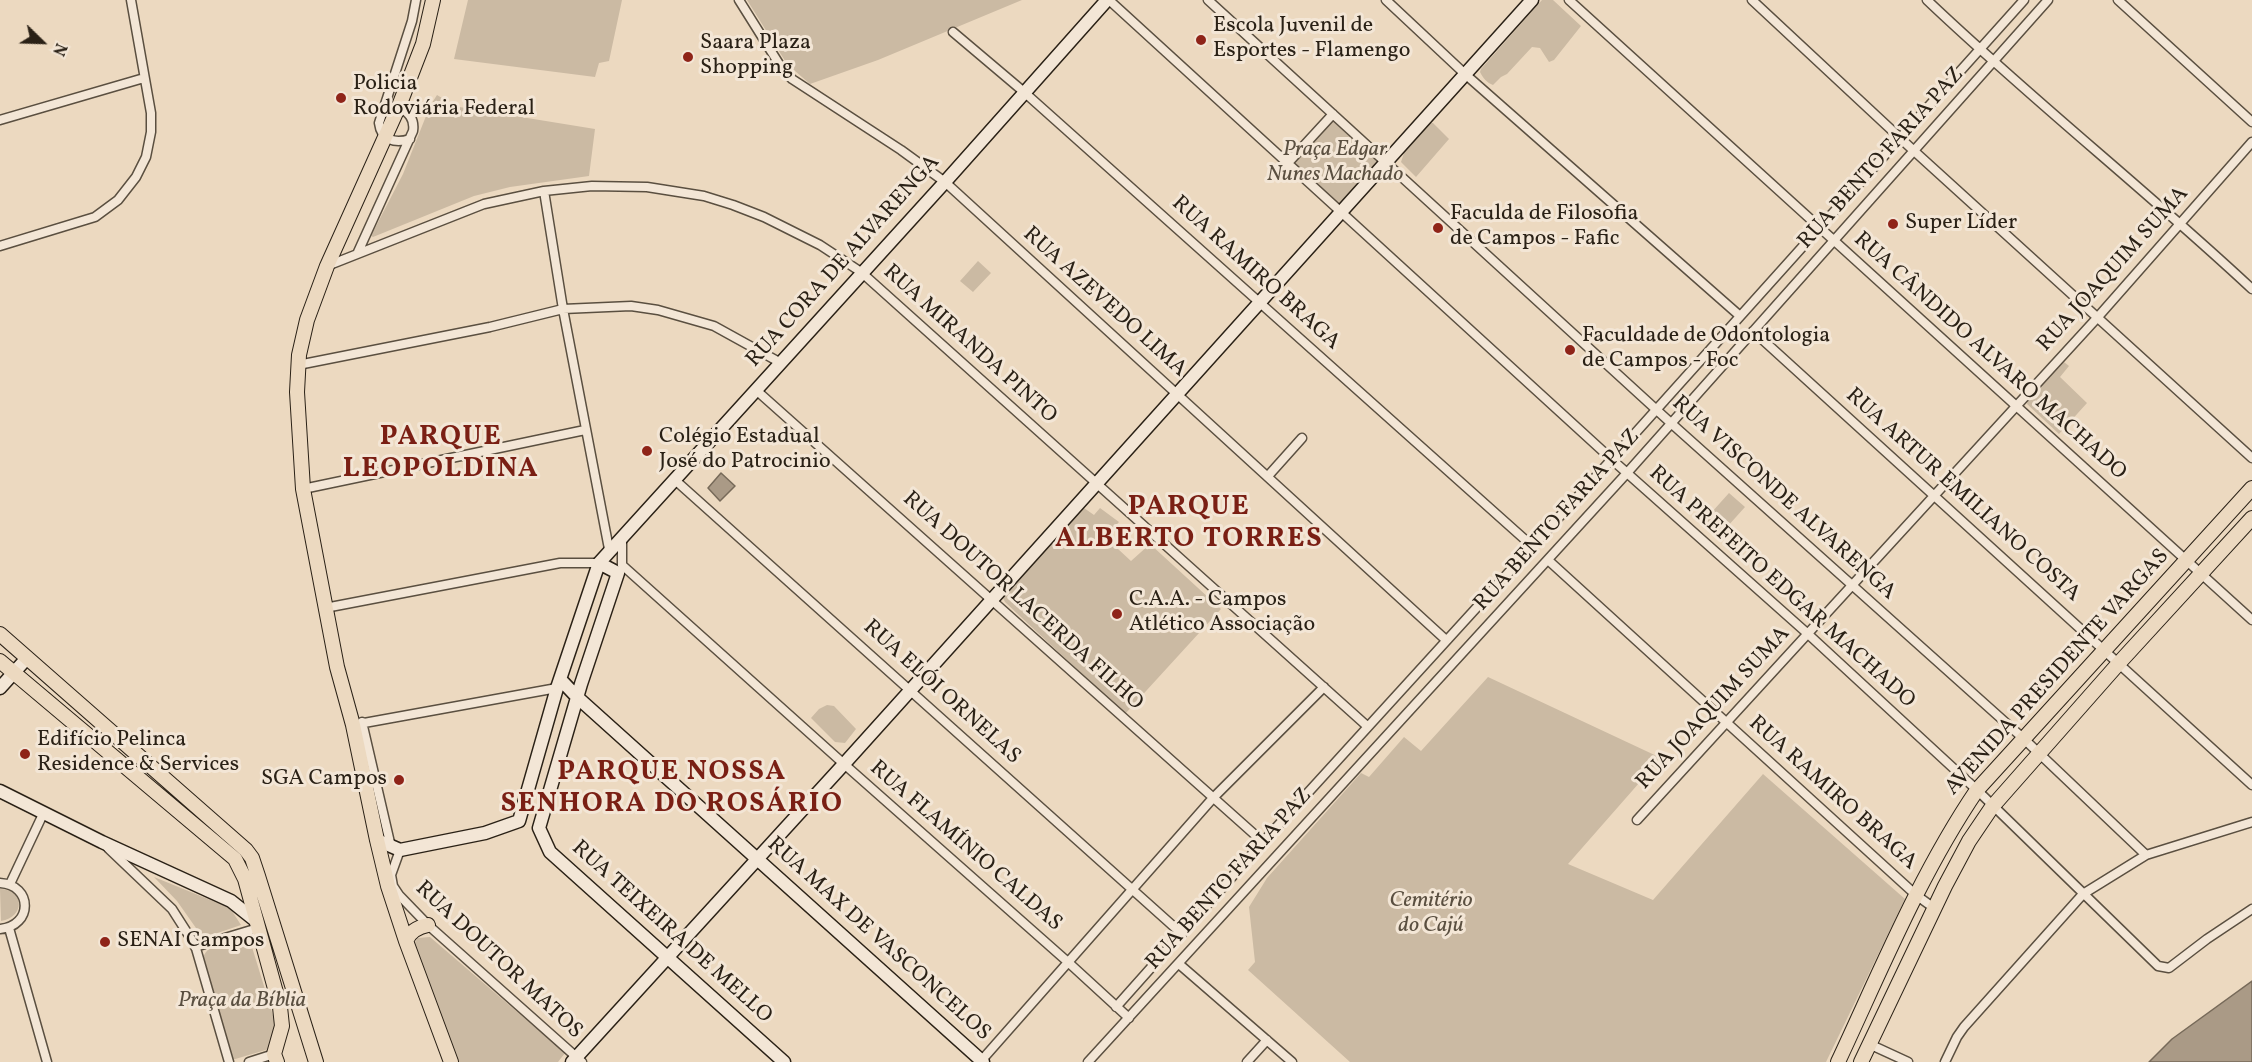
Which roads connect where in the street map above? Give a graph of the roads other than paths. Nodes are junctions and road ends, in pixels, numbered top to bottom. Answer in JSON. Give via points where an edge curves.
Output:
{"nodes":[{"id":1,"x":131,"y":0,"type":"edge"},
{"id":2,"x":416,"y":0,"type":"edge"},
{"id":3,"x":433,"y":0,"type":"edge"},
{"id":4,"x":739,"y":0,"type":"edge"},
{"id":5,"x":1108,"y":0,"type":"edge"},
{"id":6,"x":1208,"y":0,"type":"edge"},
{"id":7,"x":1386,"y":0,"type":"edge"},
{"id":8,"x":1532,"y":0,"type":"edge"},
{"id":9,"x":1569,"y":0,"type":"edge"},
{"id":10,"x":1752,"y":0,"type":"edge"},
{"id":11,"x":1927,"y":0,"type":"edge"},
{"id":12,"x":2024,"y":0,"type":"edge"},
{"id":13,"x":2048,"y":0,"type":"edge"},
{"id":14,"x":2118,"y":0,"type":"edge"},
{"id":15,"x":954,"y":32,"type":"dead end"},
{"id":16,"x":1979,"y":50,"type":"junction"},
{"id":17,"x":1994,"y":63,"type":"junction"},
{"id":18,"x":1465,"y":74,"type":"junction"},
{"id":19,"x":144,"y":78,"type":"junction"},
{"id":20,"x":1024,"y":92,"type":"junction"},
{"id":21,"x":399,"y":106,"type":"junction"},
{"id":22,"x":1333,"y":114,"type":"junction"},
{"id":23,"x":0,"y":120,"type":"edge"},
{"id":24,"x":2252,"y":123,"type":"edge"},
{"id":25,"x":1901,"y":137,"type":"junction"},
{"id":26,"x":385,"y":138,"type":"junction"},
{"id":27,"x":410,"y":139,"type":"junction"},
{"id":28,"x":2252,"y":142,"type":"edge"},
{"id":29,"x":1913,"y":150,"type":"junction"},
{"id":30,"x":1387,"y":161,"type":"junction"},
{"id":31,"x":1287,"y":164,"type":"junction"},
{"id":32,"x":945,"y":182,"type":"junction"},
{"id":33,"x":544,"y":191,"type":"junction"},
{"id":34,"x":1340,"y":213,"type":"junction"},
{"id":35,"x":2181,"y":222,"type":"junction"},
{"id":36,"x":1819,"y":226,"type":"junction"},
{"id":37,"x":1834,"y":240,"type":"junction"},
{"id":38,"x":0,"y":246,"type":"edge"},
{"id":39,"x":358,"y":252,"type":"junction"},
{"id":40,"x":327,"y":266,"type":"junction"},
{"id":41,"x":861,"y":273,"type":"junction"},
{"id":42,"x":2252,"y":288,"type":"edge"},
{"id":43,"x":1259,"y":302,"type":"junction"},
{"id":44,"x":562,"y":309,"type":"junction"},
{"id":45,"x":1740,"y":316,"type":"junction"},
{"id":46,"x":2097,"y":318,"type":"junction"},
{"id":47,"x":1753,"y":331,"type":"junction"},
{"id":48,"x":781,"y":363,"type":"junction"},
{"id":49,"x":298,"y":365,"type":"junction"},
{"id":50,"x":756,"y":390,"type":"junction"},
{"id":51,"x":1178,"y":394,"type":"junction"},
{"id":52,"x":2015,"y":407,"type":"junction"},
{"id":53,"x":1656,"y":409,"type":"junction"},
{"id":54,"x":1672,"y":424,"type":"junction"},
{"id":55,"x":585,"y":430,"type":"junction"},
{"id":56,"x":1302,"y":438,"type":"dead end"},
{"id":57,"x":2252,"y":458,"type":"edge"},
{"id":58,"x":1612,"y":459,"type":"junction"},
{"id":59,"x":1627,"y":473,"type":"junction"},
{"id":60,"x":1268,"y":476,"type":"junction"},
{"id":61,"x":675,"y":480,"type":"junction"},
{"id":62,"x":1097,"y":484,"type":"junction"},
{"id":63,"x":2252,"y":488,"type":"edge"},
{"id":64,"x":303,"y":489,"type":"junction"},
{"id":65,"x":1934,"y":495,"type":"junction"},
{"id":66,"x":2252,"y":518,"type":"edge"},
{"id":67,"x":623,"y":535,"type":"junction"},
{"id":68,"x":1531,"y":545,"type":"junction"},
{"id":69,"x":609,"y":549,"type":"junction"},
{"id":70,"x":1548,"y":561,"type":"junction"},
{"id":71,"x":2186,"y":561,"type":"junction"},
{"id":72,"x":599,"y":563,"type":"junction"},
{"id":73,"x":620,"y":569,"type":"junction"},
{"id":74,"x":2200,"y":573,"type":"junction"},
{"id":75,"x":1851,"y":585,"type":"junction"},
{"id":76,"x":992,"y":599,"type":"junction"},
{"id":77,"x":325,"y":608,"type":"junction"},
{"id":78,"x":2252,"y":620,"type":"edge"},
{"id":79,"x":1808,"y":633,"type":"junction"},
{"id":80,"x":0,"y":634,"type":"edge"},
{"id":81,"x":1446,"y":640,"type":"junction"},
{"id":82,"x":2105,"y":651,"type":"junction"},
{"id":83,"x":27,"y":658,"type":"junction"},
{"id":84,"x":0,"y":661,"type":"edge"},
{"id":85,"x":2119,"y":663,"type":"junction"},
{"id":86,"x":14,"y":673,"type":"junction"},
{"id":87,"x":559,"y":683,"type":"junction"},
{"id":88,"x":1324,"y":687,"type":"junction"},
{"id":89,"x":0,"y":688,"type":"edge"},
{"id":90,"x":911,"y":690,"type":"junction"},
{"id":91,"x":577,"y":697,"type":"junction"},
{"id":92,"x":1726,"y":722,"type":"junction"},
{"id":93,"x":358,"y":724,"type":"junction"},
{"id":94,"x":1368,"y":726,"type":"junction"},
{"id":95,"x":2024,"y":739,"type":"junction"},
{"id":96,"x":2039,"y":753,"type":"junction"},
{"id":97,"x":844,"y":764,"type":"junction"},
{"id":98,"x":2252,"y":785,"type":"edge"},
{"id":99,"x":1977,"y":790,"type":"junction"},
{"id":100,"x":0,"y":791,"type":"edge"},
{"id":101,"x":1213,"y":798,"type":"junction"},
{"id":102,"x":1992,"y":807,"type":"junction"},
{"id":103,"x":44,"y":812,"type":"junction"},
{"id":104,"x":1637,"y":820,"type":"dead end"},
{"id":105,"x":519,"y":821,"type":"junction"},
{"id":106,"x":2252,"y":822,"type":"edge"},
{"id":107,"x":197,"y":826,"type":"junction"},
{"id":108,"x":539,"y":828,"type":"junction"},
{"id":109,"x":228,"y":833,"type":"junction"},
{"id":110,"x":377,"y":840,"type":"junction"},
{"id":111,"x":102,"y":842,"type":"junction"},
{"id":112,"x":1263,"y":842,"type":"junction"},
{"id":113,"x":396,"y":849,"type":"junction"},
{"id":114,"x":2146,"y":855,"type":"junction"},
{"id":115,"x":756,"y":860,"type":"junction"},
{"id":116,"x":0,"y":883,"type":"edge"},
{"id":117,"x":10,"y":884,"type":"junction"},
{"id":118,"x":1133,"y":889,"type":"junction"},
{"id":119,"x":2083,"y":894,"type":"junction"},
{"id":120,"x":1916,"y":895,"type":"junction"},
{"id":121,"x":1934,"y":908,"type":"junction"},
{"id":122,"x":2252,"y":909,"type":"edge"},
{"id":123,"x":257,"y":924,"type":"junction"},
{"id":124,"x":428,"y":925,"type":"junction"},
{"id":125,"x":4,"y":928,"type":"edge"},
{"id":126,"x":1182,"y":934,"type":"junction"},
{"id":127,"x":406,"y":941,"type":"junction"},
{"id":128,"x":195,"y":947,"type":"junction"},
{"id":129,"x":668,"y":958,"type":"junction"},
{"id":130,"x":1070,"y":963,"type":"junction"},
{"id":131,"x":1179,"y":964,"type":"junction"},
{"id":132,"x":1116,"y":1006,"type":"junction"},
{"id":133,"x":1129,"y":1018,"type":"junction"},
{"id":134,"x":1267,"y":1040,"type":"junction"},
{"id":135,"x":1869,"y":1044,"type":"junction"},
{"id":136,"x":310,"y":1048,"type":"junction"},
{"id":137,"x":276,"y":1058,"type":"edge"},
{"id":138,"x":577,"y":1060,"type":"edge"},
{"id":139,"x":47,"y":1062,"type":"edge"},
{"id":140,"x":229,"y":1062,"type":"edge"},
{"id":141,"x":249,"y":1062,"type":"edge"},
{"id":142,"x":301,"y":1062,"type":"edge"},
{"id":143,"x":315,"y":1062,"type":"edge"},
{"id":144,"x":451,"y":1062,"type":"edge"},
{"id":145,"x":784,"y":1062,"type":"edge"},
{"id":146,"x":982,"y":1062,"type":"edge"},
{"id":147,"x":1089,"y":1062,"type":"edge"},
{"id":148,"x":1247,"y":1062,"type":"edge"},
{"id":149,"x":1292,"y":1062,"type":"edge"},
{"id":150,"x":1838,"y":1062,"type":"edge"},
{"id":151,"x":1861,"y":1062,"type":"edge"},
{"id":152,"x":1908,"y":1062,"type":"edge"},
{"id":153,"x":1945,"y":1062,"type":"edge"}],
"edges":[{"from":1,"to":19,"type":"street"},
{"from":2,"to":26,"type":"street","via":[[380,116],[380,130]]},
{"from":3,"to":21,"type":"main road","via":[[423,44]]},
{"from":4,"to":32,"type":"street","name":"RUA AZEVEDO LIMA","via":[[792,79]]},
{"from":5,"to":20,"type":"main road","name":"RUA CORA DE ALVARENGA"},
{"from":5,"to":31,"type":"street","name":"RUA PREFEITO EDGAR MACHADO"},
{"from":6,"to":22,"type":"street","name":"RUA VISCONDE ALVARENGA"},
{"from":7,"to":18,"type":"street"},
{"from":8,"to":18,"type":"main road"},
{"from":9,"to":36,"type":"street","name":"RUA CÂNDIDO ALVARO MACHADO"},
{"from":10,"to":25,"type":"street"},
{"from":11,"to":16,"type":"street"},
{"from":12,"to":16,"type":"street","name":"RUA BENTO FARIA PAZ"},
{"from":13,"to":17,"type":"street","name":"RUA BENTO FARIA PAZ"},
{"from":14,"to":24,"type":"street"},
{"from":15,"to":20,"type":"street","name":"RUA RAMIRO BRAGA"},
{"from":16,"to":17,"type":"street"},
{"from":16,"to":25,"type":"street","name":"RUA BENTO FARIA PAZ"},
{"from":17,"to":29,"type":"street","name":"RUA BENTO FARIA PAZ"},
{"from":17,"to":35,"type":"street"},
{"from":18,"to":30,"type":"main road"},
{"from":18,"to":45,"type":"street"},
{"from":19,"to":23,"type":"street"},
{"from":19,"to":38,"type":"street","via":[[151,113],[146,157],[118,200],[95,218]]},
{"from":20,"to":32,"type":"main road","name":"RUA CORA DE ALVARENGA"},
{"from":20,"to":43,"type":"street","name":"RUA RAMIRO BRAGA"},
{"from":21,"to":26,"type":"main road"},
{"from":21,"to":27,"type":"street","via":[[413,121]]},
{"from":22,"to":30,"type":"street","name":"RUA VISCONDE ALVARENGA"},
{"from":22,"to":31,"type":"street"},
{"from":25,"to":29,"type":"street"},
{"from":25,"to":36,"type":"street","name":"RUA BENTO FARIA PAZ"},
{"from":26,"to":27,"type":"street","via":[[397,142]]},
{"from":26,"to":40,"type":"main road"},
{"from":27,"to":39,"type":"street"},
{"from":28,"to":35,"type":"street","name":"RUA JOAQUIM SUMA"},
{"from":29,"to":37,"type":"street","name":"RUA BENTO FARIA PAZ"},
{"from":29,"to":46,"type":"street"},
{"from":30,"to":34,"type":"main road"},
{"from":30,"to":53,"type":"street","name":"RUA VISCONDE ALVARENGA"},
{"from":31,"to":34,"type":"street","name":"RUA PREFEITO EDGAR MACHADO"},
{"from":32,"to":41,"type":"main road","name":"RUA CORA DE ALVARENGA"},
{"from":32,"to":51,"type":"street","name":"RUA AZEVEDO LIMA"},
{"from":33,"to":39,"type":"street","name":"RUA MIRANDA PINTO","via":[[484,204]]},
{"from":33,"to":41,"type":"street","name":"RUA MIRANDA PINTO","via":[[592,186],[647,187],[704,196],[774,222],[820,245]]},
{"from":33,"to":44,"type":"street"},
{"from":34,"to":43,"type":"main road"},
{"from":34,"to":58,"type":"street","name":"RUA PREFEITO EDGAR MACHADO"},
{"from":35,"to":42,"type":"street"},
{"from":35,"to":46,"type":"street","name":"RUA JOAQUIM SUMA"},
{"from":36,"to":37,"type":"street","name":"RUA CÂNDIDO ALVARO MACHADO"},
{"from":36,"to":45,"type":"street","name":"RUA BENTO FARIA PAZ"},
{"from":37,"to":47,"type":"street","name":"RUA BENTO FARIA PAZ"},
{"from":37,"to":52,"type":"street","name":"RUA CÂNDIDO ALVARO MACHADO"},
{"from":39,"to":40,"type":"street","name":"RUA MIRANDA PINTO"},
{"from":40,"to":49,"type":"main road","via":[[308,320]]},
{"from":41,"to":48,"type":"main road","name":"RUA CORA DE ALVARENGA"},
{"from":41,"to":62,"type":"street","name":"RUA MIRANDA PINTO"},
{"from":43,"to":51,"type":"main road"},
{"from":43,"to":68,"type":"street","name":"RUA RAMIRO BRAGA"},
{"from":44,"to":48,"type":"street","via":[[631,306],[683,316],[714,326]]},
{"from":44,"to":49,"type":"street"},
{"from":44,"to":55,"type":"street"},
{"from":45,"to":53,"type":"street","name":"RUA BENTO FARIA PAZ"},
{"from":46,"to":52,"type":"street","name":"RUA JOAQUIM SUMA"},
{"from":46,"to":57,"type":"street"},
{"from":47,"to":54,"type":"street","name":"RUA BENTO FARIA PAZ"},
{"from":47,"to":65,"type":"street","name":"RUA ARTUR EMILIANO COSTA"},
{"from":48,"to":50,"type":"main road","name":"RUA CORA DE ALVARENGA"},
{"from":49,"to":64,"type":"main road","via":[[297,420]]},
{"from":50,"to":61,"type":"main road","name":"RUA CORA DE ALVARENGA"},
{"from":50,"to":76,"type":"street","name":"RUA DOUTOR LACERDA FILHO"},
{"from":51,"to":60,"type":"street","name":"RUA AZEVEDO LIMA"},
{"from":51,"to":62,"type":"main road"},
{"from":52,"to":65,"type":"street","name":"RUA JOAQUIM SUMA"},
{"from":52,"to":71,"type":"street","name":"RUA CÂNDIDO ALVARO MACHADO"},
{"from":53,"to":54,"type":"street","name":"RUA VISCONDE ALVARENGA"},
{"from":53,"to":58,"type":"street","name":"RUA BENTO FARIA PAZ"},
{"from":54,"to":59,"type":"street","name":"RUA BENTO FARIA PAZ"},
{"from":54,"to":75,"type":"street","name":"RUA VISCONDE ALVARENGA"},
{"from":55,"to":64,"type":"street"},
{"from":55,"to":69,"type":"street"},
{"from":56,"to":60,"type":"street"},
{"from":58,"to":59,"type":"street","name":"RUA PREFEITO EDGAR MACHADO"},
{"from":58,"to":68,"type":"street","name":"RUA BENTO FARIA PAZ"},
{"from":59,"to":70,"type":"street","name":"RUA BENTO FARIA PAZ"},
{"from":59,"to":79,"type":"street","name":"RUA PREFEITO EDGAR MACHADO"},
{"from":60,"to":81,"type":"street","name":"RUA AZEVEDO LIMA"},
{"from":61,"to":67,"type":"main road","name":"RUA CORA DE ALVARENGA"},
{"from":61,"to":90,"type":"street","name":"RUA ELÓI ORNELAS"},
{"from":62,"to":76,"type":"main road"},
{"from":62,"to":88,"type":"street","name":"RUA MIRANDA PINTO"},
{"from":63,"to":71,"type":"main road","name":"AVENIDA PRESIDENTE VARGAS"},
{"from":64,"to":77,"type":"main road"},
{"from":65,"to":75,"type":"street","name":"RUA JOAQUIM SUMA"},
{"from":65,"to":82,"type":"street","name":"RUA ARTUR EMILIANO COSTA"},
{"from":66,"to":74,"type":"main road","name":"AVENIDA PRESIDENTE VARGAS"},
{"from":67,"to":69,"type":"main road","name":"RUA CORA DE ALVARENGA"},
{"from":67,"to":73,"type":"street"},
{"from":68,"to":81,"type":"street","name":"RUA BENTO FARIA PAZ"},
{"from":69,"to":72,"type":"main road","name":"RUA CORA DE ALVARENGA"},
{"from":70,"to":92,"type":"street","name":"RUA RAMIRO BRAGA"},
{"from":70,"to":131,"type":"street","name":"RUA BENTO FARIA PAZ"},
{"from":71,"to":74,"type":"street","name":"RUA CÂNDIDO ALVARO MACHADO"},
{"from":71,"to":82,"type":"main road","name":"AVENIDA PRESIDENTE VARGAS"},
{"from":72,"to":73,"type":"main road"},
{"from":72,"to":77,"type":"street","via":[[560,563]]},
{"from":72,"to":87,"type":"main road","name":"RUA CORA DE ALVARENGA"},
{"from":73,"to":91,"type":"main road"},
{"from":73,"to":97,"type":"street","name":"RUA FLAMÍNIO CALDAS"},
{"from":74,"to":78,"type":"street","name":"RUA CÂNDIDO ALVARO MACHADO"},
{"from":74,"to":85,"type":"main road","name":"AVENIDA PRESIDENTE VARGAS"},
{"from":75,"to":79,"type":"street","name":"RUA JOAQUIM SUMA"},
{"from":75,"to":95,"type":"street","name":"RUA VISCONDE ALVARENGA"},
{"from":76,"to":90,"type":"main road"},
{"from":76,"to":101,"type":"street","name":"RUA DOUTOR LACERDA FILHO"},
{"from":77,"to":93,"type":"main road","via":[[337,667]]},
{"from":79,"to":92,"type":"street","name":"RUA JOAQUIM SUMA"},
{"from":79,"to":99,"type":"street","name":"RUA PREFEITO EDGAR MACHADO"},
{"from":80,"to":83,"type":"main road"},
{"from":81,"to":94,"type":"street","name":"RUA BENTO FARIA PAZ"},
{"from":82,"to":85,"type":"street","name":"RUA ARTUR EMILIANO COSTA"},
{"from":82,"to":95,"type":"main road","name":"AVENIDA PRESIDENTE VARGAS"},
{"from":83,"to":86,"type":"main road"},
{"from":83,"to":109,"type":"main road"},
{"from":84,"to":86,"type":"main road"},
{"from":85,"to":96,"type":"main road","name":"AVENIDA PRESIDENTE VARGAS"},
{"from":85,"to":98,"type":"street","name":"RUA ARTUR EMILIANO COSTA"},
{"from":86,"to":89,"type":"main road"},
{"from":86,"to":107,"type":"main road"},
{"from":87,"to":91,"type":"main road","name":"RUA MAX DE VASCONCELOS"},
{"from":87,"to":93,"type":"street"},
{"from":87,"to":105,"type":"main road","name":"RUA CORA DE ALVARENGA"},
{"from":88,"to":94,"type":"street","name":"RUA MIRANDA PINTO"},
{"from":88,"to":101,"type":"street"},
{"from":90,"to":97,"type":"main road"},
{"from":90,"to":118,"type":"street","name":"RUA ELÓI ORNELAS"},
{"from":91,"to":108,"type":"main road"},
{"from":91,"to":115,"type":"main road","name":"RUA MAX DE VASCONCELOS"},
{"from":92,"to":104,"type":"street","name":"RUA JOAQUIM SUMA"},
{"from":92,"to":120,"type":"street","name":"RUA RAMIRO BRAGA"},
{"from":93,"to":110,"type":"main road"},
{"from":93,"to":113,"type":"street"},
{"from":94,"to":112,"type":"street","name":"RUA BENTO FARIA PAZ"},
{"from":95,"to":96,"type":"street","name":"RUA VISCONDE ALVARENGA"},
{"from":95,"to":99,"type":"main road","name":"AVENIDA PRESIDENTE VARGAS"},
{"from":96,"to":102,"type":"main road","name":"AVENIDA PRESIDENTE VARGAS"},
{"from":96,"to":114,"type":"street","name":"RUA VISCONDE ALVARENGA"},
{"from":97,"to":115,"type":"main road"},
{"from":97,"to":130,"type":"street","name":"RUA FLAMÍNIO CALDAS"},
{"from":99,"to":102,"type":"street","name":"RUA PREFEITO EDGAR MACHADO"},
{"from":99,"to":120,"type":"main road","name":"AVENIDA PRESIDENTE VARGAS"},
{"from":100,"to":103,"type":"main road"},
{"from":101,"to":112,"type":"street","name":"RUA DOUTOR LACERDA FILHO"},
{"from":101,"to":118,"type":"street"},
{"from":102,"to":119,"type":"street","name":"RUA PREFEITO EDGAR MACHADO"},
{"from":102,"to":121,"type":"main road","name":"AVENIDA PRESIDENTE VARGAS","via":[[1969,841]]},
{"from":103,"to":111,"type":"main road"},
{"from":103,"to":117,"type":"street"},
{"from":105,"to":108,"type":"main road"},
{"from":105,"to":113,"type":"main road","via":[[485,834]]},
{"from":106,"to":114,"type":"street"},
{"from":107,"to":109,"type":"main road","via":[[206,818]]},
{"from":107,"to":123,"type":"main road","via":[[236,859]]},
{"from":108,"to":129,"type":"main road","name":"RUA TEIXEIRA DE MELLO","via":[[549,852]]},
{"from":109,"to":136,"type":"main road","via":[[252,858]]},
{"from":110,"to":113,"type":"main road"},
{"from":110,"to":127,"type":"main road"},
{"from":111,"to":123,"type":"main road","via":[[231,901]]},
{"from":111,"to":128,"type":"street","via":[[172,909]]},
{"from":112,"to":126,"type":"street","name":"RUA BENTO FARIA PAZ"},
{"from":113,"to":124,"type":"street","name":"RUA DOUTOR MATOS","via":[[393,886]]},
{"from":114,"to":119,"type":"street"},
{"from":115,"to":129,"type":"main road"},
{"from":115,"to":146,"type":"main road","name":"RUA MAX DE VASCONCELOS"},
{"from":116,"to":117,"type":"street"},
{"from":117,"to":125,"type":"street","via":[[24,897],[25,907],[17,923]]},
{"from":118,"to":126,"type":"street","name":"RUA ELÓI ORNELAS"},
{"from":118,"to":130,"type":"street"},
{"from":119,"to":122,"type":"street","name":"RUA PREFEITO EDGAR MACHADO","via":[[2158,966],[2169,968]]},
{"from":119,"to":153,"type":"street","via":[[1964,1027]]},
{"from":120,"to":121,"type":"street","name":"RUA RAMIRO BRAGA"},
{"from":120,"to":150,"type":"main road","name":"AVENIDA PRESIDENTE VARGAS"},
{"from":121,"to":135,"type":"main road","name":"AVENIDA PRESIDENTE VARGAS"},
{"from":123,"to":128,"type":"street"},
{"from":123,"to":137,"type":"main road","via":[[280,1007],[282,1026]]},
{"from":124,"to":127,"type":"main road","via":[[415,929]]},
{"from":124,"to":138,"type":"street","name":"RUA DOUTOR MATOS"},
{"from":125,"to":139,"type":"street"},
{"from":126,"to":132,"type":"street","name":"RUA BENTO FARIA PAZ"},
{"from":127,"to":144,"type":"main road"},
{"from":128,"to":140,"type":"street"},
{"from":129,"to":138,"type":"main road"},
{"from":129,"to":145,"type":"main road","name":"RUA TEIXEIRA DE MELLO"},
{"from":130,"to":132,"type":"street","name":"RUA FLAMÍNIO CALDAS"},
{"from":130,"to":146,"type":"street"},
{"from":131,"to":133,"type":"street","name":"RUA BENTO FARIA PAZ"},
{"from":131,"to":134,"type":"street"},
{"from":132,"to":133,"type":"street","name":"RUA FLAMÍNIO CALDAS"},
{"from":133,"to":147,"type":"street","name":"RUA BENTO FARIA PAZ"},
{"from":134,"to":148,"type":"street"},
{"from":134,"to":149,"type":"street"},
{"from":135,"to":151,"type":"main road","name":"AVENIDA PRESIDENTE VARGAS"},
{"from":135,"to":152,"type":"street"},
{"from":136,"to":142,"type":"main road"},
{"from":136,"to":143,"type":"main road"},
{"from":137,"to":141,"type":"street"}]}
